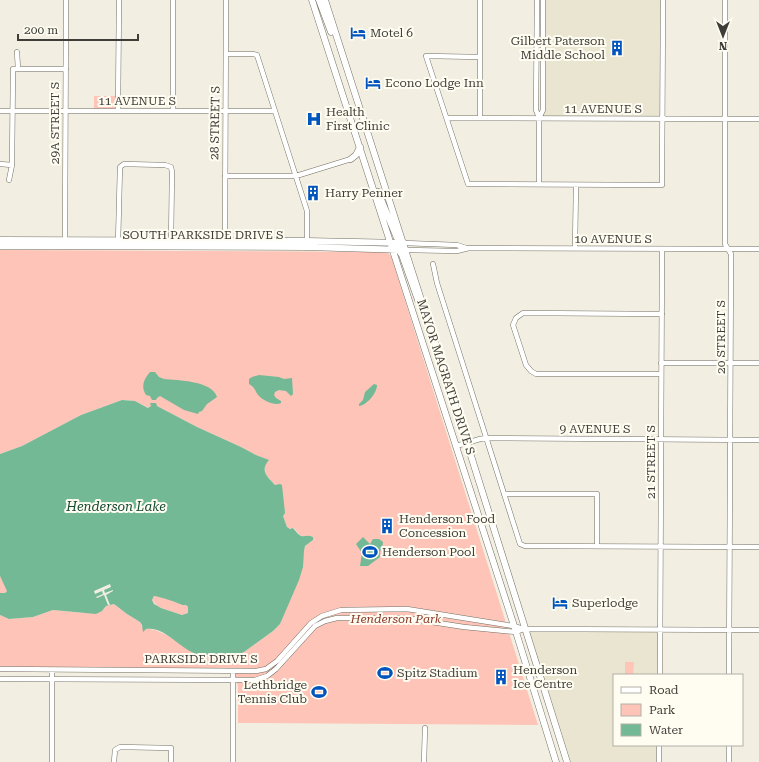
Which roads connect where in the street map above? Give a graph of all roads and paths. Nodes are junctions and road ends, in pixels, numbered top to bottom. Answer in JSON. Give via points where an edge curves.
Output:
{"nodes":[{"id":1,"x":66,"y":0,"type":"edge"},
{"id":2,"x":119,"y":0,"type":"edge"},
{"id":3,"x":173,"y":0,"type":"edge"},
{"id":4,"x":226,"y":0,"type":"edge"},
{"id":5,"x":312,"y":0,"type":"edge"},
{"id":6,"x":319,"y":0,"type":"edge"},
{"id":7,"x":325,"y":0,"type":"edge"},
{"id":8,"x":480,"y":0,"type":"edge"},
{"id":9,"x":537,"y":0,"type":"edge"},
{"id":10,"x":543,"y":0,"type":"edge"},
{"id":11,"x":663,"y":0,"type":"edge"},
{"id":12,"x":725,"y":0,"type":"edge"},
{"id":13,"x":17,"y":52,"type":"dead end"},
{"id":14,"x":226,"y":54,"type":"junction"},
{"id":15,"x":480,"y":57,"type":"junction"},
{"id":16,"x":18,"y":69,"type":"junction"},
{"id":17,"x":66,"y":69,"type":"junction"},
{"id":18,"x":348,"y":70,"type":"junction"},
{"id":19,"x":66,"y":110,"type":"junction"},
{"id":20,"x":118,"y":110,"type":"junction"},
{"id":21,"x":0,"y":111,"type":"edge"},
{"id":22,"x":13,"y":111,"type":"junction"},
{"id":23,"x":173,"y":111,"type":"junction"},
{"id":24,"x":225,"y":111,"type":"junction"},
{"id":25,"x":274,"y":111,"type":"junction"},
{"id":26,"x":447,"y":118,"type":"junction"},
{"id":27,"x":480,"y":118,"type":"junction"},
{"id":28,"x":539,"y":118,"type":"junction"},
{"id":29,"x":663,"y":119,"type":"junction"},
{"id":30,"x":725,"y":119,"type":"junction"},
{"id":31,"x":759,"y":119,"type":"edge"},
{"id":32,"x":360,"y":146,"type":"junction"},
{"id":33,"x":351,"y":159,"type":"junction"},
{"id":34,"x":365,"y":162,"type":"junction"},
{"id":35,"x":0,"y":164,"type":"edge"},
{"id":36,"x":12,"y":165,"type":"junction"},
{"id":37,"x":225,"y":176,"type":"junction"},
{"id":38,"x":296,"y":176,"type":"junction"},
{"id":39,"x":9,"y":180,"type":"dead end"},
{"id":40,"x":539,"y":184,"type":"junction"},
{"id":41,"x":576,"y":184,"type":"junction"},
{"id":42,"x":0,"y":240,"type":"edge"},
{"id":43,"x":65,"y":243,"type":"junction"},
{"id":44,"x":118,"y":244,"type":"junction"},
{"id":45,"x":171,"y":244,"type":"junction"},
{"id":46,"x":225,"y":244,"type":"junction"},
{"id":47,"x":307,"y":244,"type":"junction"},
{"id":48,"x":0,"y":246,"type":"edge"},
{"id":49,"x":399,"y":246,"type":"junction"},
{"id":50,"x":575,"y":248,"type":"junction"},
{"id":51,"x":662,"y":249,"type":"junction"},
{"id":52,"x":727,"y":249,"type":"junction"},
{"id":53,"x":759,"y":249,"type":"edge"},
{"id":54,"x":433,"y":264,"type":"dead end"},
{"id":55,"x":662,"y":314,"type":"junction"},
{"id":56,"x":661,"y":363,"type":"junction"},
{"id":57,"x":731,"y":363,"type":"junction"},
{"id":58,"x":759,"y":363,"type":"edge"},
{"id":59,"x":661,"y":374,"type":"junction"},
{"id":60,"x":486,"y":438,"type":"junction"},
{"id":61,"x":661,"y":440,"type":"junction"},
{"id":62,"x":730,"y":440,"type":"junction"},
{"id":63,"x":759,"y":440,"type":"edge"},
{"id":64,"x":467,"y":443,"type":"junction"},
{"id":65,"x":456,"y":446,"type":"junction"},
{"id":66,"x":504,"y":494,"type":"junction"},
{"id":67,"x":597,"y":546,"type":"junction"},
{"id":68,"x":661,"y":547,"type":"junction"},
{"id":69,"x":730,"y":547,"type":"junction"},
{"id":70,"x":759,"y":547,"type":"edge"},
{"id":71,"x":513,"y":626,"type":"junction"},
{"id":72,"x":524,"y":629,"type":"junction"},
{"id":73,"x":660,"y":629,"type":"junction"},
{"id":74,"x":729,"y":630,"type":"junction"},
{"id":75,"x":759,"y":630,"type":"edge"},
{"id":76,"x":516,"y":632,"type":"junction"},
{"id":77,"x":0,"y":669,"type":"edge"},
{"id":78,"x":52,"y":670,"type":"junction"},
{"id":79,"x":233,"y":671,"type":"junction"},
{"id":80,"x":660,"y":674,"type":"edge"},
{"id":81,"x":729,"y":674,"type":"edge"},
{"id":82,"x":0,"y":679,"type":"edge"},
{"id":83,"x":52,"y":680,"type":"junction"},
{"id":84,"x":233,"y":680,"type":"junction"},
{"id":85,"x":425,"y":728,"type":"dead end"},
{"id":86,"x":659,"y":746,"type":"edge"},
{"id":87,"x":729,"y":746,"type":"edge"},
{"id":88,"x":52,"y":762,"type":"edge"},
{"id":89,"x":114,"y":762,"type":"edge"},
{"id":90,"x":171,"y":762,"type":"edge"},
{"id":91,"x":233,"y":762,"type":"edge"},
{"id":92,"x":424,"y":762,"type":"edge"},
{"id":93,"x":556,"y":762,"type":"edge"},
{"id":94,"x":567,"y":762,"type":"edge"},
{"id":95,"x":659,"y":762,"type":"edge"},
{"id":96,"x":729,"y":762,"type":"edge"}],
"edges":[{"from":1,"to":17,"type":"street","name":"29A STREET S"},
{"from":2,"to":20,"type":"street"},
{"from":3,"to":23,"type":"street"},
{"from":4,"to":14,"type":"street","name":"28 STREET S"},
{"from":5,"to":32,"type":"main road","name":"MAYOR MAGRATH DRIVE S"},
{"from":6,"to":18,"type":"main road","via":[[339,55]]},
{"from":7,"to":18,"type":"main road","name":"MAYOR MAGRATH DRIVE S"},
{"from":8,"to":15,"type":"street"},
{"from":9,"to":28,"type":"street","via":[[536,110]]},
{"from":10,"to":28,"type":"street","via":[[543,110]]},
{"from":11,"to":29,"type":"street"},
{"from":12,"to":30,"type":"street","name":"20 STREET S"},
{"from":13,"to":16,"type":"street"},
{"from":14,"to":24,"type":"street","name":"28 STREET S"},
{"from":14,"to":25,"type":"street","via":[[257,55]]},
{"from":15,"to":26,"type":"street","via":[[426,56]]},
{"from":15,"to":27,"type":"street"},
{"from":16,"to":17,"type":"street"},
{"from":16,"to":22,"type":"street","via":[[13,70]]},
{"from":17,"to":19,"type":"street","name":"29A STREET S"},
{"from":18,"to":49,"type":"main road","name":"MAYOR MAGRATH DRIVE S"},
{"from":19,"to":20,"type":"street","name":"11 AVENUE S"},
{"from":19,"to":22,"type":"street","name":"11 AVENUE S"},
{"from":19,"to":43,"type":"street","name":"29A STREET S"},
{"from":20,"to":23,"type":"street","name":"11 AVENUE S"},
{"from":21,"to":22,"type":"street","name":"11 AVENUE S"},
{"from":22,"to":36,"type":"street"},
{"from":23,"to":24,"type":"street","name":"11 AVENUE S"},
{"from":24,"to":25,"type":"street","name":"11 AVENUE S"},
{"from":24,"to":37,"type":"street","name":"28 STREET S"},
{"from":25,"to":38,"type":"street"},
{"from":26,"to":27,"type":"street","name":"11 AVENUE S"},
{"from":26,"to":40,"type":"street","via":[[468,184]]},
{"from":27,"to":28,"type":"street","name":"11 AVENUE S"},
{"from":28,"to":29,"type":"street","name":"11 AVENUE S"},
{"from":28,"to":40,"type":"street"},
{"from":29,"to":30,"type":"street","name":"11 AVENUE S"},
{"from":29,"to":41,"type":"street","via":[[662,185]]},
{"from":30,"to":31,"type":"street","name":"11 AVENUE S"},
{"from":30,"to":52,"type":"street","name":"20 STREET S"},
{"from":32,"to":33,"type":"main road"},
{"from":32,"to":34,"type":"main road","name":"MAYOR MAGRATH DRIVE S"},
{"from":33,"to":34,"type":"main road","via":[[357,158]]},
{"from":33,"to":38,"type":"street"},
{"from":34,"to":49,"type":"main road","name":"MAYOR MAGRATH DRIVE S"},
{"from":35,"to":36,"type":"street"},
{"from":36,"to":39,"type":"street"},
{"from":37,"to":38,"type":"street"},
{"from":37,"to":46,"type":"street","name":"28 STREET S"},
{"from":38,"to":47,"type":"street","via":[[307,211]]},
{"from":40,"to":41,"type":"street"},
{"from":41,"to":50,"type":"street"},
{"from":42,"to":43,"type":"main road","name":"SOUTH PARKSIDE DRIVE S"},
{"from":43,"to":44,"type":"main road","name":"SOUTH PARKSIDE DRIVE S"},
{"from":43,"to":48,"type":"main road","name":"SOUTH PARKSIDE DRIVE S"},
{"from":44,"to":45,"type":"main road","name":"SOUTH PARKSIDE DRIVE S"},
{"from":44,"to":45,"type":"street","via":[[119,172],[124,164],[165,164],[171,167]]},
{"from":45,"to":46,"type":"main road","name":"SOUTH PARKSIDE DRIVE S"},
{"from":46,"to":47,"type":"main road","name":"SOUTH PARKSIDE DRIVE S"},
{"from":47,"to":49,"type":"main road","name":"SOUTH PARKSIDE DRIVE S"},
{"from":49,"to":50,"type":"street","name":"10 AVENUE S","via":[[457,251],[467,248]]},
{"from":49,"to":64,"type":"main road","name":"MAYOR MAGRATH DRIVE S","via":[[430,325]]},
{"from":49,"to":65,"type":"main road","name":"MAYOR MAGRATH DRIVE S"},
{"from":50,"to":51,"type":"street","name":"10 AVENUE S"},
{"from":51,"to":52,"type":"street","name":"10 AVENUE S"},
{"from":51,"to":55,"type":"street","name":"21 STREET S"},
{"from":52,"to":53,"type":"street","name":"10 AVENUE S"},
{"from":52,"to":57,"type":"street","name":"20 STREET S","via":[[731,254]]},
{"from":54,"to":60,"type":"street","name":"MAYOR MAGRATH DRIVE S"},
{"from":55,"to":56,"type":"street","name":"21 STREET S"},
{"from":55,"to":59,"type":"street","via":[[523,313],[516,318],[514,324],[526,365],[538,374]]},
{"from":56,"to":57,"type":"street"},
{"from":56,"to":59,"type":"street","name":"21 STREET S"},
{"from":57,"to":58,"type":"street"},
{"from":57,"to":62,"type":"street","name":"20 STREET S"},
{"from":59,"to":61,"type":"street","name":"21 STREET S"},
{"from":60,"to":61,"type":"street","name":"9 AVENUE S"},
{"from":60,"to":64,"type":"street","name":"9 AVENUE S"},
{"from":60,"to":66,"type":"street","name":"MAYOR MAGRATH DRIVE S"},
{"from":61,"to":62,"type":"street","name":"9 AVENUE S"},
{"from":61,"to":68,"type":"street","name":"21 STREET S"},
{"from":62,"to":63,"type":"street","name":"9 AVENUE S"},
{"from":62,"to":69,"type":"street","name":"20 STREET S"},
{"from":64,"to":65,"type":"street","name":"9 AVENUE S"},
{"from":64,"to":72,"type":"main road","name":"MAYOR MAGRATH DRIVE S"},
{"from":65,"to":71,"type":"main road","name":"MAYOR MAGRATH DRIVE S"},
{"from":66,"to":67,"type":"street","name":"MAYOR MAGRATH DRIVE S","via":[[520,544]]},
{"from":66,"to":67,"type":"street","via":[[597,494]]},
{"from":67,"to":68,"type":"street"},
{"from":68,"to":69,"type":"street"},
{"from":68,"to":73,"type":"street","name":"21 STREET S"},
{"from":69,"to":70,"type":"street"},
{"from":69,"to":74,"type":"street","name":"20 STREET S"},
{"from":71,"to":72,"type":"street","name":"PARKSIDE DRIVE S"},
{"from":71,"to":76,"type":"main road","name":"MAYOR MAGRATH DRIVE S"},
{"from":71,"to":79,"type":"street","name":"PARKSIDE DRIVE S","via":[[407,610],[341,610],[322,616],[311,623],[272,666],[256,671]]},
{"from":72,"to":73,"type":"street"},
{"from":72,"to":76,"type":"street","name":"PARKSIDE DRIVE S"},
{"from":72,"to":94,"type":"main road","name":"MAYOR MAGRATH DRIVE S"},
{"from":73,"to":74,"type":"street"},
{"from":73,"to":80,"type":"street","name":"21 STREET S"},
{"from":74,"to":75,"type":"street"},
{"from":74,"to":81,"type":"street","name":"20 STREET S"},
{"from":76,"to":84,"type":"street","name":"PARKSIDE DRIVE S","via":[[406,618],[337,618],[315,626],[266,676],[254,680]]},
{"from":76,"to":93,"type":"main road","name":"MAYOR MAGRATH DRIVE S"},
{"from":77,"to":78,"type":"street","name":"PARKSIDE DRIVE S"},
{"from":78,"to":79,"type":"street","name":"PARKSIDE DRIVE S"},
{"from":78,"to":83,"type":"street"},
{"from":79,"to":84,"type":"street"},
{"from":82,"to":83,"type":"street","name":"PARKSIDE DRIVE S"},
{"from":83,"to":84,"type":"street","name":"PARKSIDE DRIVE S"},
{"from":83,"to":88,"type":"street"},
{"from":84,"to":91,"type":"street"},
{"from":85,"to":92,"type":"street"},
{"from":86,"to":95,"type":"street"},
{"from":87,"to":96,"type":"street"},
{"from":89,"to":90,"type":"street","via":[[114,752],[120,747],[171,748]]}]}
